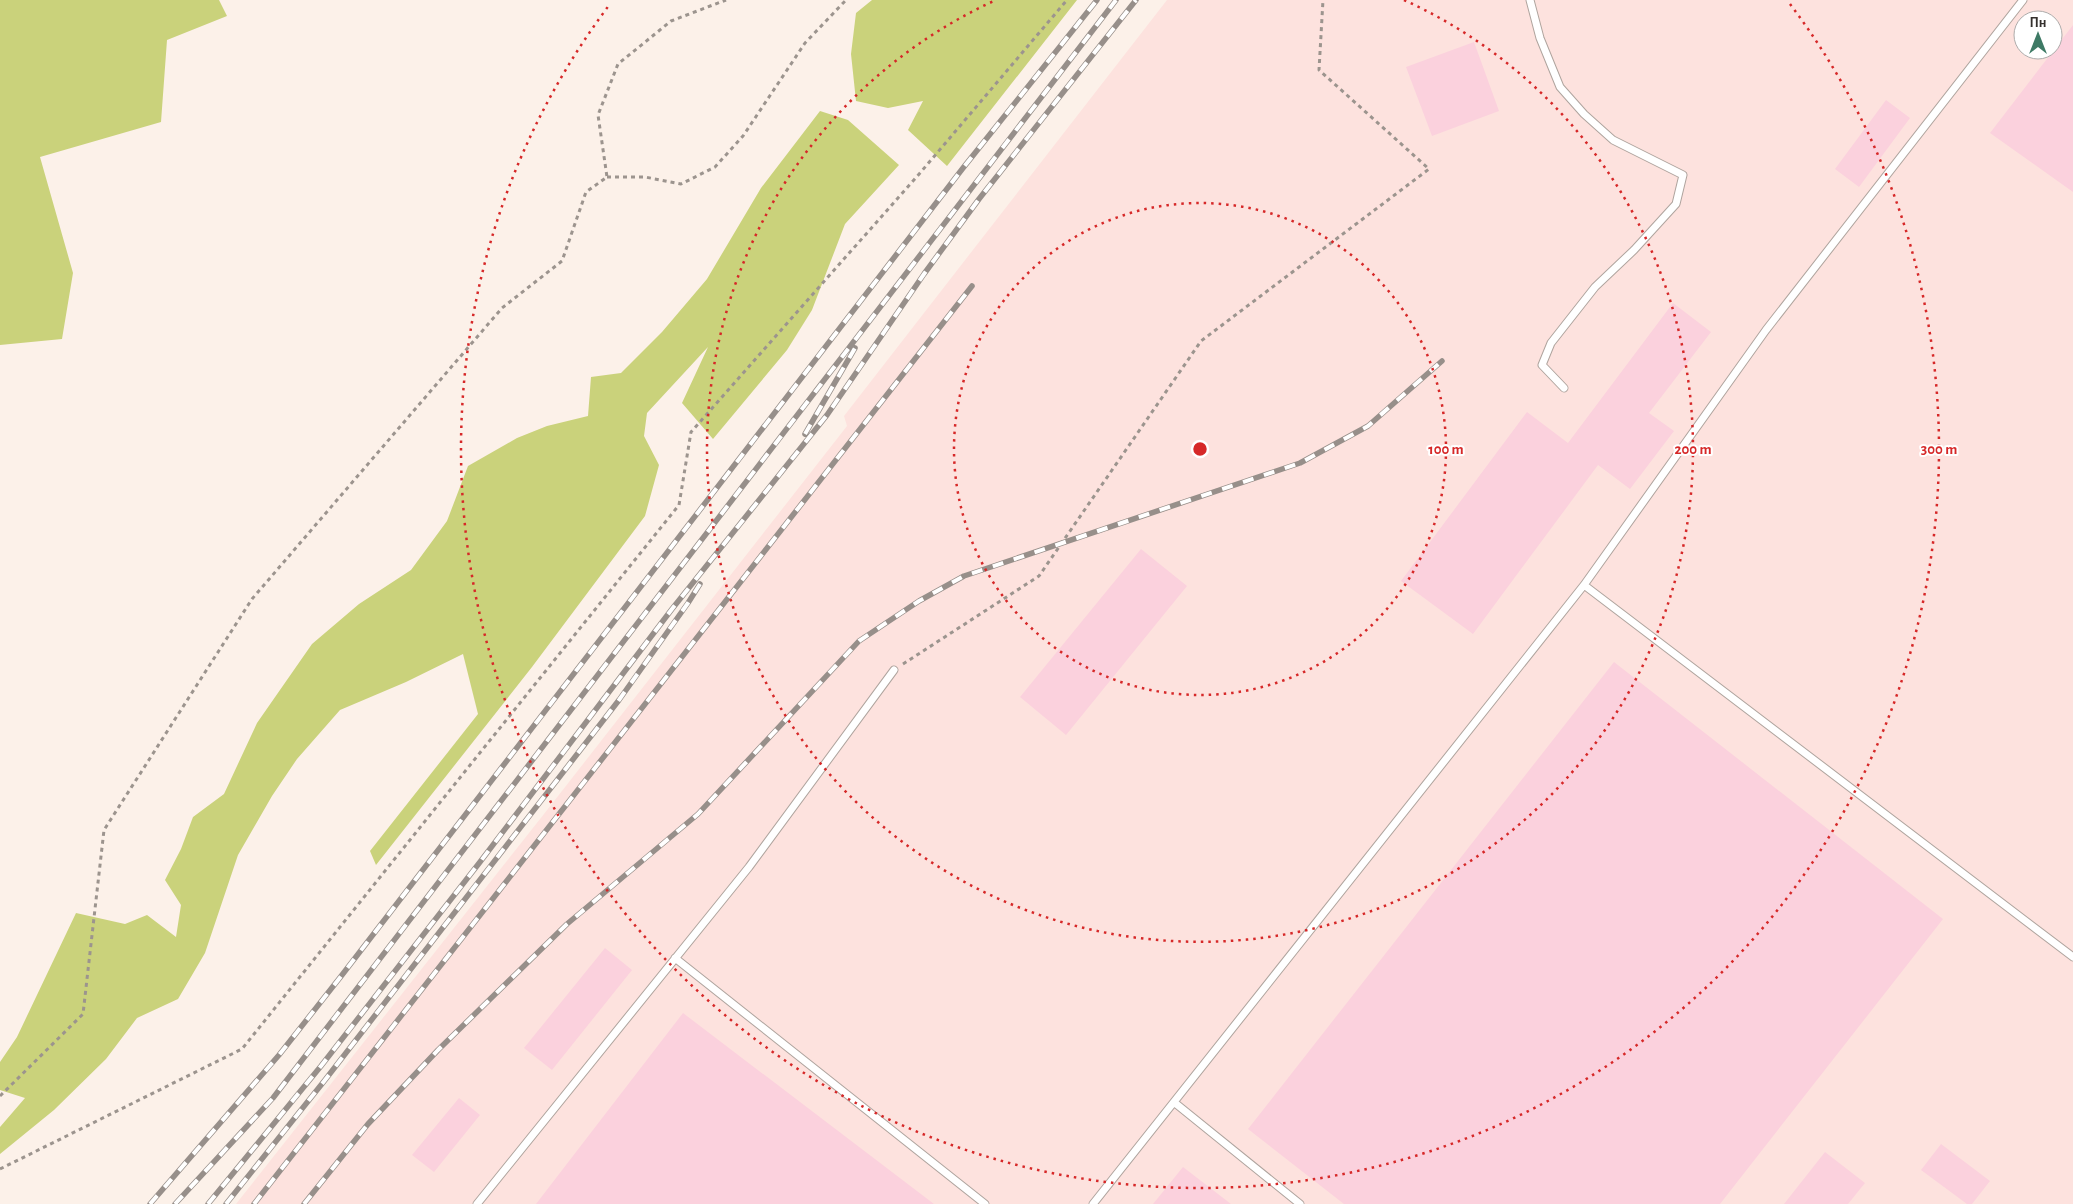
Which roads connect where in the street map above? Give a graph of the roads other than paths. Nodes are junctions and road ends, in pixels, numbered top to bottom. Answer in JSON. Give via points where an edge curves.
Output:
{"nodes":[{"id":1,"x":1530,"y":0,"type":"edge"},
{"id":2,"x":2024,"y":0,"type":"edge"},
{"id":3,"x":1564,"y":388,"type":"dead end"},
{"id":4,"x":1584,"y":585,"type":"junction"},
{"id":5,"x":894,"y":670,"type":"road end"},
{"id":6,"x":2073,"y":957,"type":"edge"},
{"id":7,"x":675,"y":958,"type":"junction"},
{"id":8,"x":1175,"y":1103,"type":"junction"},
{"id":9,"x":477,"y":1204,"type":"edge"},
{"id":10,"x":985,"y":1204,"type":"edge"},
{"id":11,"x":1093,"y":1204,"type":"edge"},
{"id":12,"x":1300,"y":1204,"type":"edge"}],
"edges":[{"from":1,"to":3,"type":"lane","via":[[1540,38],[1560,87],[1613,140],[1683,175],[1676,204],[1595,287],[1551,343],[1542,366]]},
{"from":2,"to":4,"type":"lane","via":[[1766,330]]},
{"from":4,"to":6,"type":"lane"},
{"from":4,"to":8,"type":"lane"},
{"from":5,"to":7,"type":"lane","via":[[749,867]]},
{"from":7,"to":9,"type":"lane"},
{"from":7,"to":10,"type":"lane"},
{"from":8,"to":11,"type":"lane"},
{"from":8,"to":12,"type":"lane"}]}
